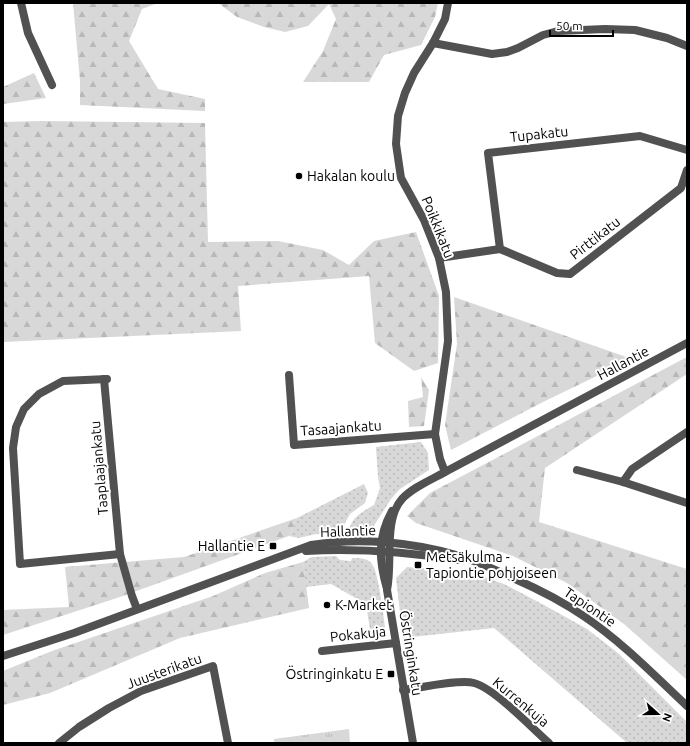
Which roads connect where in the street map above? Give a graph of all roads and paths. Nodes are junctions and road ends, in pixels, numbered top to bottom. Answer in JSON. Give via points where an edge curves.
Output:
{"nodes":[{"id":1,"x":21,"y":3,"type":"edge"},
{"id":2,"x":448,"y":3,"type":"edge"},
{"id":3,"x":434,"y":43,"type":"junction"},
{"id":4,"x":687,"y":46,"type":"edge"},
{"id":5,"x":52,"y":85,"type":"dead end"},
{"id":6,"x":687,"y":150,"type":"edge"},
{"id":7,"x":687,"y":170,"type":"edge"},
{"id":8,"x":500,"y":249,"type":"junction"},
{"id":9,"x":438,"y":258,"type":"junction"},
{"id":10,"x":687,"y":343,"type":"edge"},
{"id":11,"x":289,"y":375,"type":"dead end"},
{"id":12,"x":687,"y":432,"type":"edge"},
{"id":13,"x":435,"y":434,"type":"junction"},
{"id":14,"x":577,"y":470,"type":"dead end"},
{"id":15,"x":445,"y":472,"type":"junction"},
{"id":16,"x":623,"y":482,"type":"junction"},
{"id":17,"x":402,"y":499,"type":"junction"},
{"id":18,"x":687,"y":503,"type":"edge"},
{"id":19,"x":381,"y":542,"type":"junction"},
{"id":20,"x":390,"y":543,"type":"junction"},
{"id":21,"x":380,"y":552,"type":"junction"},
{"id":22,"x":390,"y":552,"type":"junction"},
{"id":23,"x":120,"y":554,"type":"junction"},
{"id":24,"x":286,"y":554,"type":"junction"},
{"id":25,"x":488,"y":567,"type":"junction"},
{"id":26,"x":387,"y":590,"type":"junction"},
{"id":27,"x":137,"y":609,"type":"junction"},
{"id":28,"x":396,"y":643,"type":"junction"},
{"id":29,"x":322,"y":650,"type":"dead end"},
{"id":30,"x":3,"y":656,"type":"edge"},
{"id":31,"x":404,"y":690,"type":"junction"},
{"id":32,"x":687,"y":706,"type":"edge"},
{"id":33,"x":59,"y":743,"type":"edge"},
{"id":34,"x":228,"y":743,"type":"edge"},
{"id":35,"x":413,"y":743,"type":"edge"},
{"id":36,"x":549,"y":743,"type":"edge"}],
"edges":[{"from":1,"to":5,"type":"street","via":[[28,33]]},
{"from":2,"to":3,"type":"street","name":"Poikkikatu","via":[[445,19]]},
{"from":3,"to":4,"type":"street","via":[[492,54],[513,50],[543,35],[558,31],[605,29],[635,30]]},
{"from":3,"to":9,"type":"street","name":"Poikkikatu","via":[[414,73],[405,93],[398,116],[396,144],[401,178],[424,220]]},
{"from":6,"to":8,"type":"street","name":"Tupakatu","via":[[640,136],[488,153]]},
{"from":7,"to":8,"type":"street","name":"Pirttikatu","via":[[681,188],[570,274],[557,273]]},
{"from":8,"to":9,"type":"street"},
{"from":9,"to":13,"type":"street","name":"Poikkikatu","via":[[446,292],[448,341]]},
{"from":10,"to":15,"type":"street","name":"Hallantie"},
{"from":11,"to":13,"type":"street","name":"Tasaajankatu","via":[[294,445]]},
{"from":12,"to":16,"type":"street","via":[[632,469]]},
{"from":13,"to":15,"type":"street","name":"Poikkikatu"},
{"from":14,"to":16,"type":"street"},
{"from":15,"to":17,"type":"street","name":"Hallantie"},
{"from":16,"to":18,"type":"street"},
{"from":17,"to":19,"type":"street","via":[[393,508],[387,520]]},
{"from":17,"to":20,"type":"street","name":"Hallantie","via":[[392,521]]},
{"from":19,"to":20,"type":"street","name":"Hallantie"},
{"from":19,"to":21,"type":"street"},
{"from":19,"to":24,"type":"street","name":"Hallantie","via":[[328,542]]},
{"from":20,"to":22,"type":"street","name":"Östringinkatu"},
{"from":20,"to":25,"type":"street","name":"Tapiontie","via":[[443,551]]},
{"from":21,"to":22,"type":"street"},
{"from":21,"to":24,"type":"street","via":[[348,549]]},
{"from":21,"to":26,"type":"street"},
{"from":22,"to":25,"type":"street","via":[[435,556]]},
{"from":22,"to":26,"type":"street","name":"Östringinkatu","via":[[390,578]]},
{"from":23,"to":23,"type":"street","name":"Taaplaajankatu","via":[[106,379],[63,382],[39,394],[24,409],[16,427],[13,448],[20,564]]},
{"from":23,"to":27,"type":"street","name":"Taaplaajankatu"},
{"from":24,"to":27,"type":"street","name":"Hallantie"},
{"from":25,"to":32,"type":"street","name":"Tapiontie","via":[[556,599],[584,616],[611,636]]},
{"from":26,"to":28,"type":"street","name":"Östringinkatu"},
{"from":27,"to":30,"type":"street","name":"Hallantie"},
{"from":28,"to":29,"type":"street","name":"Pokakuja"},
{"from":28,"to":31,"type":"street","name":"Östringinkatu"},
{"from":31,"to":35,"type":"street","name":"Östringinkatu"},
{"from":31,"to":36,"type":"street","name":"Kurrenkuja","via":[[455,683],[473,683],[487,688]]},
{"from":33,"to":34,"type":"street","name":"Juusterikatu","via":[[79,727],[141,691],[213,666]]}]}
